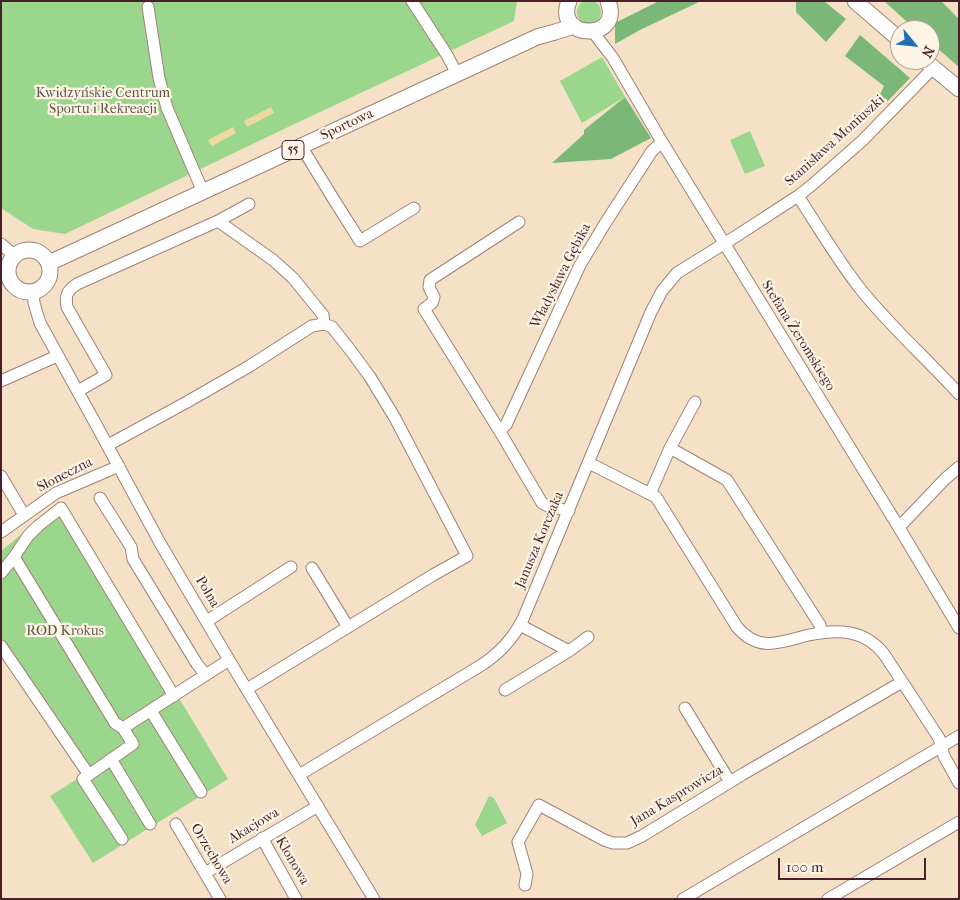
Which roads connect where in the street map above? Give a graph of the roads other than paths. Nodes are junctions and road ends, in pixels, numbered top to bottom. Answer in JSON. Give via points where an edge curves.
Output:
{"nodes":[{"id":1,"x":412,"y":1,"type":"edge"},
{"id":2,"x":855,"y":1,"type":"edge"},
{"id":3,"x":610,"y":2,"type":"edge"},
{"id":4,"x":148,"y":7,"type":"dead end"},
{"id":5,"x":570,"y":13,"type":"edge"},
{"id":6,"x":599,"y":29,"type":"junction"},
{"id":7,"x":890,"y":31,"type":"edge"},
{"id":8,"x":923,"y":70,"type":"edge"},
{"id":9,"x":935,"y":70,"type":"edge"},
{"id":10,"x":457,"y":74,"type":"junction"},
{"id":11,"x":959,"y":89,"type":"edge"},
{"id":12,"x":662,"y":142,"type":"junction"},
{"id":13,"x":302,"y":146,"type":"junction"},
{"id":14,"x":203,"y":192,"type":"junction"},
{"id":15,"x":798,"y":196,"type":"junction"},
{"id":16,"x":249,"y":204,"type":"dead end"},
{"id":17,"x":414,"y":208,"type":"dead end"},
{"id":18,"x":218,"y":220,"type":"junction"},
{"id":19,"x":519,"y":222,"type":"dead end"},
{"id":20,"x":1,"y":244,"type":"edge"},
{"id":21,"x":724,"y":244,"type":"junction"},
{"id":22,"x":14,"y":256,"type":"junction"},
{"id":23,"x":49,"y":263,"type":"junction"},
{"id":24,"x":6,"y":282,"type":"edge"},
{"id":25,"x":33,"y":292,"type":"junction"},
{"id":26,"x":324,"y":324,"type":"junction"},
{"id":27,"x":53,"y":358,"type":"junction"},
{"id":28,"x":1,"y":381,"type":"edge"},
{"id":29,"x":78,"y":391,"type":"junction"},
{"id":30,"x":959,"y":394,"type":"edge"},
{"id":31,"x":695,"y":402,"type":"dead end"},
{"id":32,"x":499,"y":430,"type":"junction"},
{"id":33,"x":108,"y":445,"type":"junction"},
{"id":34,"x":670,"y":448,"type":"junction"},
{"id":35,"x":589,"y":463,"type":"junction"},
{"id":36,"x":119,"y":466,"type":"junction"},
{"id":37,"x":959,"y":467,"type":"edge"},
{"id":38,"x":1,"y":476,"type":"edge"},
{"id":39,"x":650,"y":494,"type":"junction"},
{"id":40,"x":100,"y":498,"type":"dead end"},
{"id":41,"x":568,"y":511,"type":"junction"},
{"id":42,"x":24,"y":515,"type":"junction"},
{"id":43,"x":898,"y":526,"type":"junction"},
{"id":44,"x":1,"y":532,"type":"edge"},
{"id":45,"x":14,"y":557,"type":"junction"},
{"id":46,"x":291,"y":567,"type":"dead end"},
{"id":47,"x":312,"y":568,"type":"dead end"},
{"id":48,"x":1,"y":573,"type":"edge"},
{"id":49,"x":207,"y":621,"type":"junction"},
{"id":50,"x":520,"y":625,"type":"junction"},
{"id":51,"x":348,"y":627,"type":"junction"},
{"id":52,"x":959,"y":628,"type":"edge"},
{"id":53,"x":822,"y":633,"type":"junction"},
{"id":54,"x":588,"y":637,"type":"dead end"},
{"id":55,"x":1,"y":646,"type":"edge"},
{"id":56,"x":569,"y":651,"type":"junction"},
{"id":57,"x":229,"y":660,"type":"junction"},
{"id":58,"x":206,"y":675,"type":"junction"},
{"id":59,"x":902,"y":682,"type":"junction"},
{"id":60,"x":247,"y":689,"type":"junction"},
{"id":61,"x":504,"y":690,"type":"dead end"},
{"id":62,"x":174,"y":696,"type":"junction"},
{"id":63,"x":685,"y":708,"type":"dead end"},
{"id":64,"x":151,"y":711,"type":"junction"},
{"id":65,"x":123,"y":728,"type":"junction"},
{"id":66,"x":959,"y":736,"type":"edge"},
{"id":67,"x":942,"y":747,"type":"junction"},
{"id":68,"x":110,"y":759,"type":"junction"},
{"id":69,"x":89,"y":775,"type":"junction"},
{"id":70,"x":299,"y":775,"type":"junction"},
{"id":71,"x":730,"y":782,"type":"junction"},
{"id":72,"x":959,"y":782,"type":"edge"},
{"id":73,"x":201,"y":792,"type":"dead end"},
{"id":74,"x":318,"y":806,"type":"junction"},
{"id":75,"x":959,"y":822,"type":"edge"},
{"id":76,"x":150,"y":824,"type":"dead end"},
{"id":77,"x":176,"y":824,"type":"dead end"},
{"id":78,"x":262,"y":838,"type":"junction"},
{"id":79,"x":122,"y":839,"type":"dead end"},
{"id":80,"x":205,"y":873,"type":"junction"},
{"id":81,"x":525,"y":885,"type":"dead end"},
{"id":82,"x":215,"y":897,"type":"edge"},
{"id":83,"x":296,"y":899,"type":"edge"},
{"id":84,"x":374,"y":899,"type":"edge"},
{"id":85,"x":683,"y":899,"type":"edge"},
{"id":86,"x":828,"y":899,"type":"edge"}],
"edges":[{"from":1,"to":10,"type":"street"},
{"from":2,"to":7,"type":"main road"},
{"from":3,"to":6,"type":"main road","via":[[610,15]]},
{"from":4,"to":14,"type":"street","via":[[158,78],[167,108]]},
{"from":5,"to":6,"type":"main road","number":"55","via":[[579,30]]},
{"from":5,"to":10,"type":"main road","name":"Sportowa","number":"55","via":[[555,32]]},
{"from":6,"to":12,"type":"street","name":"Stefana Żeromskiego"},
{"from":8,"to":15,"type":"street","name":"Stanisława Moniuszki","via":[[863,140]]},
{"from":9,"to":11,"type":"main road"},
{"from":10,"to":13,"type":"main road","name":"Sportowa","number":"55"},
{"from":12,"to":21,"type":"street","name":"Stefana Żeromskiego"},
{"from":12,"to":32,"type":"street","name":"Władysława Gębika","via":[[652,151],[580,265],[506,425]]},
{"from":13,"to":14,"type":"main road","name":"Sportowa","number":"55"},
{"from":13,"to":17,"type":"street","via":[[360,241]]},
{"from":14,"to":23,"type":"main road","name":"Sportowa","number":"55"},
{"from":15,"to":21,"type":"street","name":"Stanisława Moniuszki"},
{"from":15,"to":30,"type":"street","via":[[862,290]]},
{"from":16,"to":18,"type":"street"},
{"from":18,"to":26,"type":"street","via":[[293,278],[323,316]]},
{"from":18,"to":29,"type":"street","via":[[68,291],[67,307],[106,375]]},
{"from":19,"to":32,"type":"street","via":[[430,280],[429,287],[434,297],[424,310]]},
{"from":20,"to":22,"type":"street"},
{"from":21,"to":35,"type":"street","name":"Janusza Korczaka","via":[[677,273],[662,291]]},
{"from":21,"to":43,"type":"street","name":"Stefana Żeromskiego"},
{"from":22,"to":23,"type":"main road","via":[[33,250]]},
{"from":22,"to":24,"type":"main road"},
{"from":23,"to":25,"type":"main road","via":[[50,277],[41,289]]},
{"from":24,"to":25,"type":"main road","via":[[23,291]]},
{"from":25,"to":27,"type":"street","name":"Polna"},
{"from":26,"to":33,"type":"street","via":[[312,326],[248,367]]},
{"from":26,"to":51,"type":"street","via":[[339,335],[375,385],[467,556]]},
{"from":27,"to":28,"type":"street"},
{"from":27,"to":29,"type":"street","name":"Polna"},
{"from":29,"to":33,"type":"street","name":"Polna"},
{"from":31,"to":34,"type":"street"},
{"from":32,"to":41,"type":"street","via":[[542,503]]},
{"from":33,"to":36,"type":"street","name":"Polna"},
{"from":34,"to":39,"type":"street"},
{"from":34,"to":53,"type":"street","via":[[727,480],[820,625]]},
{"from":35,"to":39,"type":"street"},
{"from":35,"to":41,"type":"street","name":"Janusza Korczaka"},
{"from":36,"to":42,"type":"street","name":"Słoneczna","via":[[56,493]]},
{"from":36,"to":49,"type":"street","name":"Polna"},
{"from":37,"to":43,"type":"street"},
{"from":38,"to":42,"type":"street"},
{"from":39,"to":53,"type":"street","via":[[656,497],[743,633],[770,644]]},
{"from":40,"to":58,"type":"street","via":[[131,547],[133,559]]},
{"from":41,"to":50,"type":"street","name":"Janusza Korczaka"},
{"from":42,"to":44,"type":"street","name":"Słoneczna"},
{"from":43,"to":52,"type":"street","name":"Stefana Żeromskiego"},
{"from":45,"to":48,"type":"street"},
{"from":45,"to":62,"type":"street","via":[[28,536],[61,508]]},
{"from":45,"to":65,"type":"street","via":[[115,723]]},
{"from":46,"to":49,"type":"street"},
{"from":47,"to":51,"type":"street"},
{"from":49,"to":57,"type":"street","name":"Polna"},
{"from":50,"to":56,"type":"street"},
{"from":50,"to":70,"type":"street","name":"Janusza Korczaka","via":[[505,646],[489,660]]},
{"from":51,"to":60,"type":"street"},
{"from":53,"to":59,"type":"street","via":[[848,632],[868,639],[884,654]]},
{"from":54,"to":56,"type":"street"},
{"from":55,"to":69,"type":"street"},
{"from":56,"to":61,"type":"street"},
{"from":57,"to":58,"type":"street"},
{"from":57,"to":60,"type":"street","name":"Polna"},
{"from":58,"to":62,"type":"street"},
{"from":59,"to":67,"type":"street"},
{"from":59,"to":71,"type":"street","name":"Jana Kasprowicza"},
{"from":60,"to":70,"type":"street","name":"Polna"},
{"from":62,"to":64,"type":"street"},
{"from":63,"to":71,"type":"street"},
{"from":64,"to":65,"type":"street"},
{"from":64,"to":73,"type":"street"},
{"from":65,"to":68,"type":"street","via":[[133,744]]},
{"from":66,"to":67,"type":"street"},
{"from":67,"to":72,"type":"street"},
{"from":67,"to":85,"type":"street"},
{"from":68,"to":69,"type":"street"},
{"from":68,"to":76,"type":"street"},
{"from":69,"to":79,"type":"street","via":[[83,779]]},
{"from":70,"to":74,"type":"street","name":"Polna"},
{"from":71,"to":81,"type":"street","name":"Jana Kasprowicza","via":[[642,836],[624,843],[604,840],[539,805],[518,842],[528,874]]},
{"from":74,"to":78,"type":"street","name":"Akacjowa"},
{"from":74,"to":84,"type":"street","name":"Polna"},
{"from":75,"to":86,"type":"street"},
{"from":77,"to":80,"type":"street","name":"Orzechowa"},
{"from":78,"to":80,"type":"street","name":"Akacjowa"},
{"from":78,"to":83,"type":"street","name":"Klonowa"},
{"from":80,"to":82,"type":"street","name":"Orzechowa"}]}
